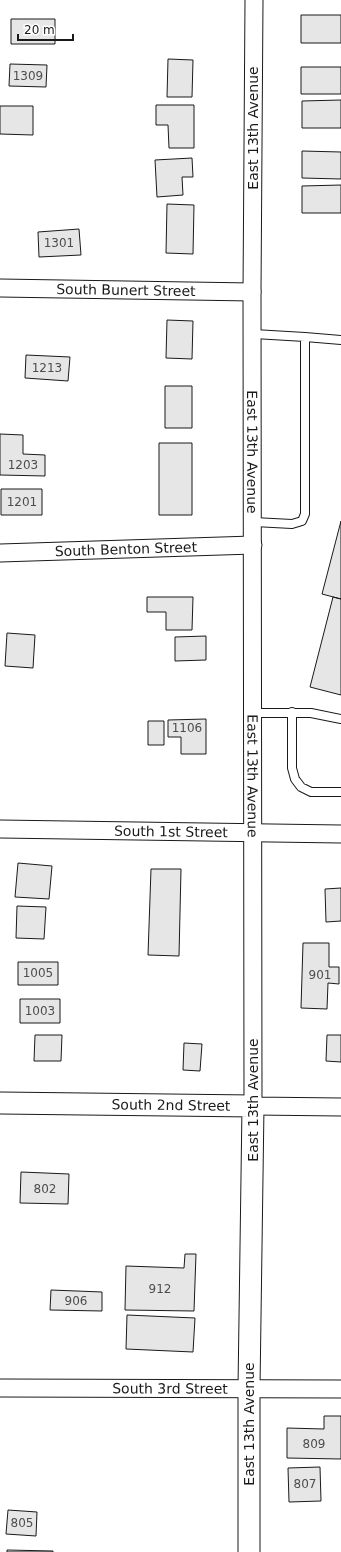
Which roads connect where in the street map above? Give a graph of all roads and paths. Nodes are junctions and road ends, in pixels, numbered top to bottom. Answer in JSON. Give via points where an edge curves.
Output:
{"nodes":[{"id":1,"x":254,"y":0,"type":"edge"},
{"id":2,"x":0,"y":288,"type":"edge"},
{"id":3,"x":252,"y":292,"type":"junction"},
{"id":4,"x":252,"y":334,"type":"junction"},
{"id":5,"x":306,"y":337,"type":"junction"},
{"id":6,"x":341,"y":340,"type":"edge"},
{"id":7,"x":252,"y":522,"type":"junction"},
{"id":8,"x":253,"y":546,"type":"junction"},
{"id":9,"x":0,"y":553,"type":"edge"},
{"id":10,"x":292,"y":712,"type":"junction"},
{"id":11,"x":253,"y":713,"type":"junction"},
{"id":12,"x":341,"y":719,"type":"edge"},
{"id":13,"x":341,"y":792,"type":"edge"},
{"id":14,"x":0,"y":829,"type":"edge"},
{"id":15,"x":253,"y":834,"type":"junction"},
{"id":16,"x":341,"y":834,"type":"edge"},
{"id":17,"x":0,"y":1103,"type":"edge"},
{"id":18,"x":253,"y":1106,"type":"junction"},
{"id":19,"x":341,"y":1107,"type":"edge"},
{"id":20,"x":0,"y":1388,"type":"edge"},
{"id":21,"x":249,"y":1388,"type":"junction"},
{"id":22,"x":341,"y":1388,"type":"edge"},
{"id":23,"x":249,"y":1552,"type":"edge"}],
"edges":[{"from":1,"to":3,"type":"street","name":"East 13th Avenue"},
{"from":2,"to":3,"type":"street","name":"South Bunert Street"},
{"from":3,"to":4,"type":"street","name":"East 13th Avenue"},
{"from":4,"to":5,"type":"lane"},
{"from":4,"to":7,"type":"street","name":"East 13th Avenue"},
{"from":5,"to":6,"type":"lane"},
{"from":5,"to":7,"type":"lane","via":[[305,514],[302,521],[292,524]]},
{"from":7,"to":8,"type":"street","name":"East 13th Avenue"},
{"from":8,"to":9,"type":"street","name":"South Benton Street"},
{"from":8,"to":11,"type":"street","name":"East 13th Avenue"},
{"from":10,"to":11,"type":"lane"},
{"from":10,"to":12,"type":"lane"},
{"from":10,"to":13,"type":"lane","via":[[292,768],[295,779],[300,787],[311,792]]},
{"from":11,"to":15,"type":"street","name":"East 13th Avenue"},
{"from":14,"to":15,"type":"street","name":"South 1st Street"},
{"from":15,"to":16,"type":"street","name":"South 1st Street"},
{"from":15,"to":18,"type":"street","name":"East 13th Avenue"},
{"from":17,"to":18,"type":"street","name":"South 2nd Street"},
{"from":18,"to":19,"type":"street","name":"South 2nd Street"},
{"from":18,"to":21,"type":"street","name":"East 13th Avenue"},
{"from":20,"to":21,"type":"street","name":"South 3rd Street"},
{"from":21,"to":22,"type":"street","name":"South 3rd Street"},
{"from":21,"to":23,"type":"street","name":"East 13th Avenue"}]}
